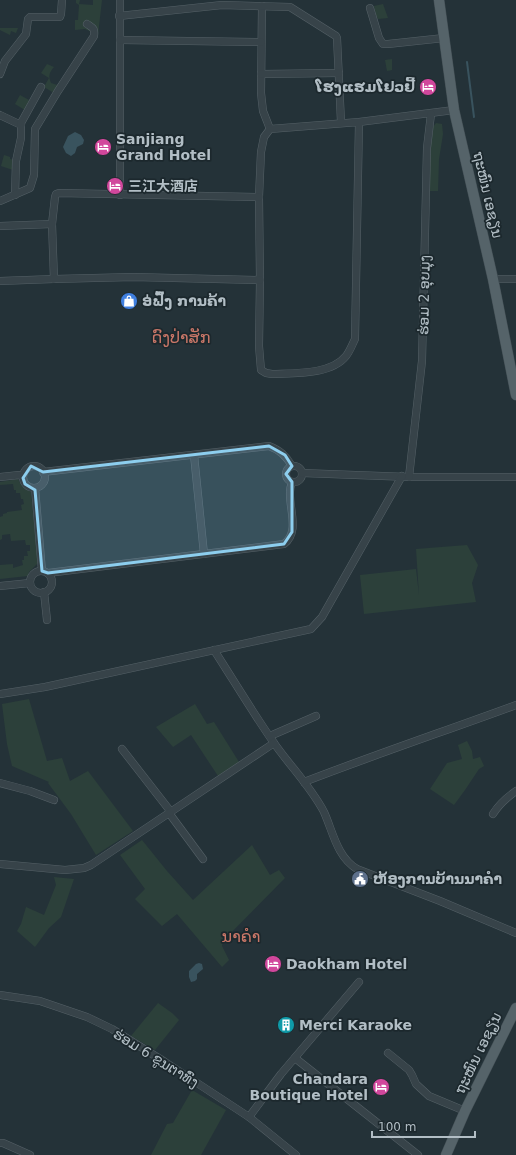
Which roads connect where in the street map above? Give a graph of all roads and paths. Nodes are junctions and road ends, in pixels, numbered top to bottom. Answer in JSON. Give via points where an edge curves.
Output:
{"nodes":[{"id":1,"x":62,"y":0,"type":"edge"},
{"id":2,"x":120,"y":0,"type":"edge"},
{"id":3,"x":439,"y":0,"type":"edge"},
{"id":4,"x":262,"y":6,"type":"junction"},
{"id":5,"x":370,"y":8,"type":"dead end"},
{"id":6,"x":120,"y":16,"type":"junction"},
{"id":7,"x":86,"y":24,"type":"dead end"},
{"id":8,"x":444,"y":38,"type":"junction"},
{"id":9,"x":120,"y":40,"type":"junction"},
{"id":10,"x":261,"y":42,"type":"junction"},
{"id":11,"x":339,"y":73,"type":"junction"},
{"id":12,"x":0,"y":74,"type":"edge"},
{"id":13,"x":261,"y":74,"type":"junction"},
{"id":14,"x":40,"y":87,"type":"dead end"},
{"id":15,"x":454,"y":110,"type":"junction"},
{"id":16,"x":431,"y":114,"type":"junction"},
{"id":17,"x":0,"y":115,"type":"edge"},
{"id":18,"x":341,"y":122,"type":"junction"},
{"id":19,"x":359,"y":122,"type":"junction"},
{"id":20,"x":21,"y":126,"type":"junction"},
{"id":21,"x":270,"y":129,"type":"junction"},
{"id":22,"x":15,"y":195,"type":"junction"},
{"id":23,"x":120,"y":195,"type":"junction"},
{"id":24,"x":258,"y":197,"type":"junction"},
{"id":25,"x":0,"y":201,"type":"edge"},
{"id":26,"x":52,"y":224,"type":"junction"},
{"id":27,"x":0,"y":226,"type":"edge"},
{"id":28,"x":493,"y":278,"type":"junction"},
{"id":29,"x":54,"y":279,"type":"junction"},
{"id":30,"x":516,"y":279,"type":"edge"},
{"id":31,"x":260,"y":280,"type":"junction"},
{"id":32,"x":0,"y":281,"type":"edge"},
{"id":33,"x":516,"y":395,"type":"edge"},
{"id":34,"x":194,"y":455,"type":"junction"},
{"id":35,"x":292,"y":466,"type":"junction"},
{"id":36,"x":43,"y":472,"type":"junction"},
{"id":37,"x":302,"y":473,"type":"junction"},
{"id":38,"x":23,"y":476,"type":"junction"},
{"id":39,"x":402,"y":476,"type":"junction"},
{"id":40,"x":410,"y":476,"type":"junction"},
{"id":41,"x":0,"y":477,"type":"edge"},
{"id":42,"x":516,"y":477,"type":"edge"},
{"id":43,"x":292,"y":482,"type":"junction"},
{"id":44,"x":35,"y":488,"type":"junction"},
{"id":45,"x":204,"y":554,"type":"junction"},
{"id":46,"x":45,"y":572,"type":"junction"},
{"id":47,"x":30,"y":583,"type":"junction"},
{"id":48,"x":0,"y":586,"type":"edge"},
{"id":49,"x":44,"y":592,"type":"junction"},
{"id":50,"x":47,"y":620,"type":"dead end"},
{"id":51,"x":214,"y":650,"type":"junction"},
{"id":52,"x":0,"y":694,"type":"edge"},
{"id":53,"x":516,"y":705,"type":"edge"},
{"id":54,"x":316,"y":716,"type":"dead end"},
{"id":55,"x":270,"y":736,"type":"junction"},
{"id":56,"x":274,"y":743,"type":"junction"},
{"id":57,"x":122,"y":749,"type":"dead end"},
{"id":58,"x":304,"y":782,"type":"junction"},
{"id":59,"x":0,"y":783,"type":"edge"},
{"id":60,"x":516,"y":791,"type":"edge"},
{"id":61,"x":54,"y":800,"type":"dead end"},
{"id":62,"x":170,"y":813,"type":"junction"},
{"id":63,"x":493,"y":814,"type":"dead end"},
{"id":64,"x":203,"y":859,"type":"dead end"},
{"id":65,"x":0,"y":864,"type":"edge"},
{"id":66,"x":516,"y":933,"type":"edge"},
{"id":67,"x":359,"y":982,"type":"dead end"},
{"id":68,"x":0,"y":995,"type":"edge"},
{"id":69,"x":516,"y":1008,"type":"edge"},
{"id":70,"x":388,"y":1053,"type":"dead end"},
{"id":71,"x":295,"y":1058,"type":"junction"},
{"id":72,"x":465,"y":1111,"type":"junction"},
{"id":73,"x":249,"y":1117,"type":"junction"},
{"id":74,"x":0,"y":1143,"type":"edge"},
{"id":75,"x":30,"y":1155,"type":"edge"},
{"id":76,"x":296,"y":1155,"type":"edge"},
{"id":77,"x":418,"y":1155,"type":"edge"},
{"id":78,"x":446,"y":1155,"type":"edge"}],
"edges":[{"from":1,"to":12,"type":"street","via":[[60,17],[28,19],[26,34]]},
{"from":2,"to":6,"type":"street"},
{"from":3,"to":8,"type":"main road","name":"ຖະໜົນ ເອຊຽນ"},
{"from":4,"to":6,"type":"street","via":[[222,5]]},
{"from":4,"to":10,"type":"street"},
{"from":4,"to":11,"type":"street","via":[[290,7],[336,36]]},
{"from":5,"to":8,"type":"street","via":[[383,44]]},
{"from":6,"to":9,"type":"street"},
{"from":7,"to":22,"type":"street","via":[[95,30],[94,36],[35,129],[34,175],[30,188]]},
{"from":8,"to":15,"type":"main road","name":"ຖະໜົນ ເອຊຽນ"},
{"from":9,"to":10,"type":"street"},
{"from":9,"to":23,"type":"street"},
{"from":10,"to":13,"type":"street"},
{"from":11,"to":13,"type":"street"},
{"from":11,"to":18,"type":"street"},
{"from":13,"to":21,"type":"street","via":[[263,111]]},
{"from":14,"to":20,"type":"street"},
{"from":15,"to":16,"type":"street"},
{"from":15,"to":28,"type":"main road","name":"ຖະໜົນ ເອຊຽນ"},
{"from":16,"to":19,"type":"street"},
{"from":16,"to":40,"type":"street","name":"ຮ່ອມ 2 ອຸບມຸງ","via":[[427,148],[422,361]]},
{"from":17,"to":20,"type":"street"},
{"from":18,"to":19,"type":"street"},
{"from":18,"to":21,"type":"street"},
{"from":19,"to":31,"type":"street","via":[[356,331],[355,340],[346,357],[334,366],[315,371],[272,374],[261,370]]},
{"from":20,"to":22,"type":"street","via":[[22,138],[16,161]]},
{"from":21,"to":24,"type":"street","via":[[264,137],[261,152]]},
{"from":22,"to":25,"type":"street"},
{"from":23,"to":24,"type":"street"},
{"from":23,"to":26,"type":"street","via":[[56,194]]},
{"from":24,"to":31,"type":"street"},
{"from":26,"to":27,"type":"street"},
{"from":26,"to":29,"type":"street"},
{"from":28,"to":30,"type":"street"},
{"from":28,"to":33,"type":"main road","name":"ຖະໜົນ ເອຊຽນ"},
{"from":29,"to":31,"type":"street","via":[[151,277]]},
{"from":29,"to":32,"type":"street"},
{"from":34,"to":35,"type":"street","via":[[269,446],[285,455]]},
{"from":34,"to":36,"type":"street"},
{"from":34,"to":45,"type":"street"},
{"from":35,"to":37,"type":"street","via":[[300,468]]},
{"from":35,"to":43,"type":"street","via":[[287,469],[286,474]]},
{"from":36,"to":38,"type":"street","via":[[38,467],[31,466],[25,470]]},
{"from":36,"to":44,"type":"street","via":[[44,482]]},
{"from":37,"to":39,"type":"street"},
{"from":37,"to":43,"type":"street","via":[[300,480]]},
{"from":38,"to":41,"type":"street"},
{"from":38,"to":44,"type":"street","via":[[25,484]]},
{"from":39,"to":40,"type":"street"},
{"from":39,"to":51,"type":"street","via":[[322,617],[311,629]]},
{"from":40,"to":42,"type":"street"},
{"from":43,"to":45,"type":"street","via":[[290,492],[293,528],[291,536],[284,544]]},
{"from":44,"to":46,"type":"street"},
{"from":45,"to":46,"type":"street"},
{"from":46,"to":47,"type":"street","via":[[34,573]]},
{"from":46,"to":49,"type":"street","via":[[50,576],[52,583]]},
{"from":47,"to":48,"type":"street"},
{"from":47,"to":49,"type":"street","via":[[36,591]]},
{"from":49,"to":50,"type":"street"},
{"from":51,"to":52,"type":"street","via":[[45,687]]},
{"from":51,"to":55,"type":"street"},
{"from":53,"to":58,"type":"street"},
{"from":54,"to":55,"type":"street"},
{"from":55,"to":56,"type":"street"},
{"from":56,"to":58,"type":"street"},
{"from":56,"to":62,"type":"street"},
{"from":57,"to":62,"type":"street"},
{"from":58,"to":66,"type":"street","via":[[323,811],[339,849],[351,866]]},
{"from":59,"to":61,"type":"street","via":[[30,790]]},
{"from":60,"to":63,"type":"street","via":[[505,798]]},
{"from":62,"to":64,"type":"street"},
{"from":62,"to":65,"type":"street","via":[[84,868],[65,870]]},
{"from":67,"to":71,"type":"street"},
{"from":68,"to":73,"type":"street","name":"ຮ່ອມ 6 ຂູນຕາທົ່ງ","via":[[40,1001],[88,1017],[165,1062]]},
{"from":69,"to":72,"type":"main road","name":"ຖະໜົນ ເອຊຽນ"},
{"from":70,"to":72,"type":"street","via":[[409,1070],[416,1084],[429,1096]]},
{"from":71,"to":73,"type":"street"},
{"from":71,"to":77,"type":"street"},
{"from":72,"to":78,"type":"main road","name":"ຖະໜົນ ເອຊຽນ"},
{"from":73,"to":76,"type":"street","name":"ຮ່ອມ 6 ຂູນຕາທົ່ງ"},
{"from":74,"to":75,"type":"street"}]}
